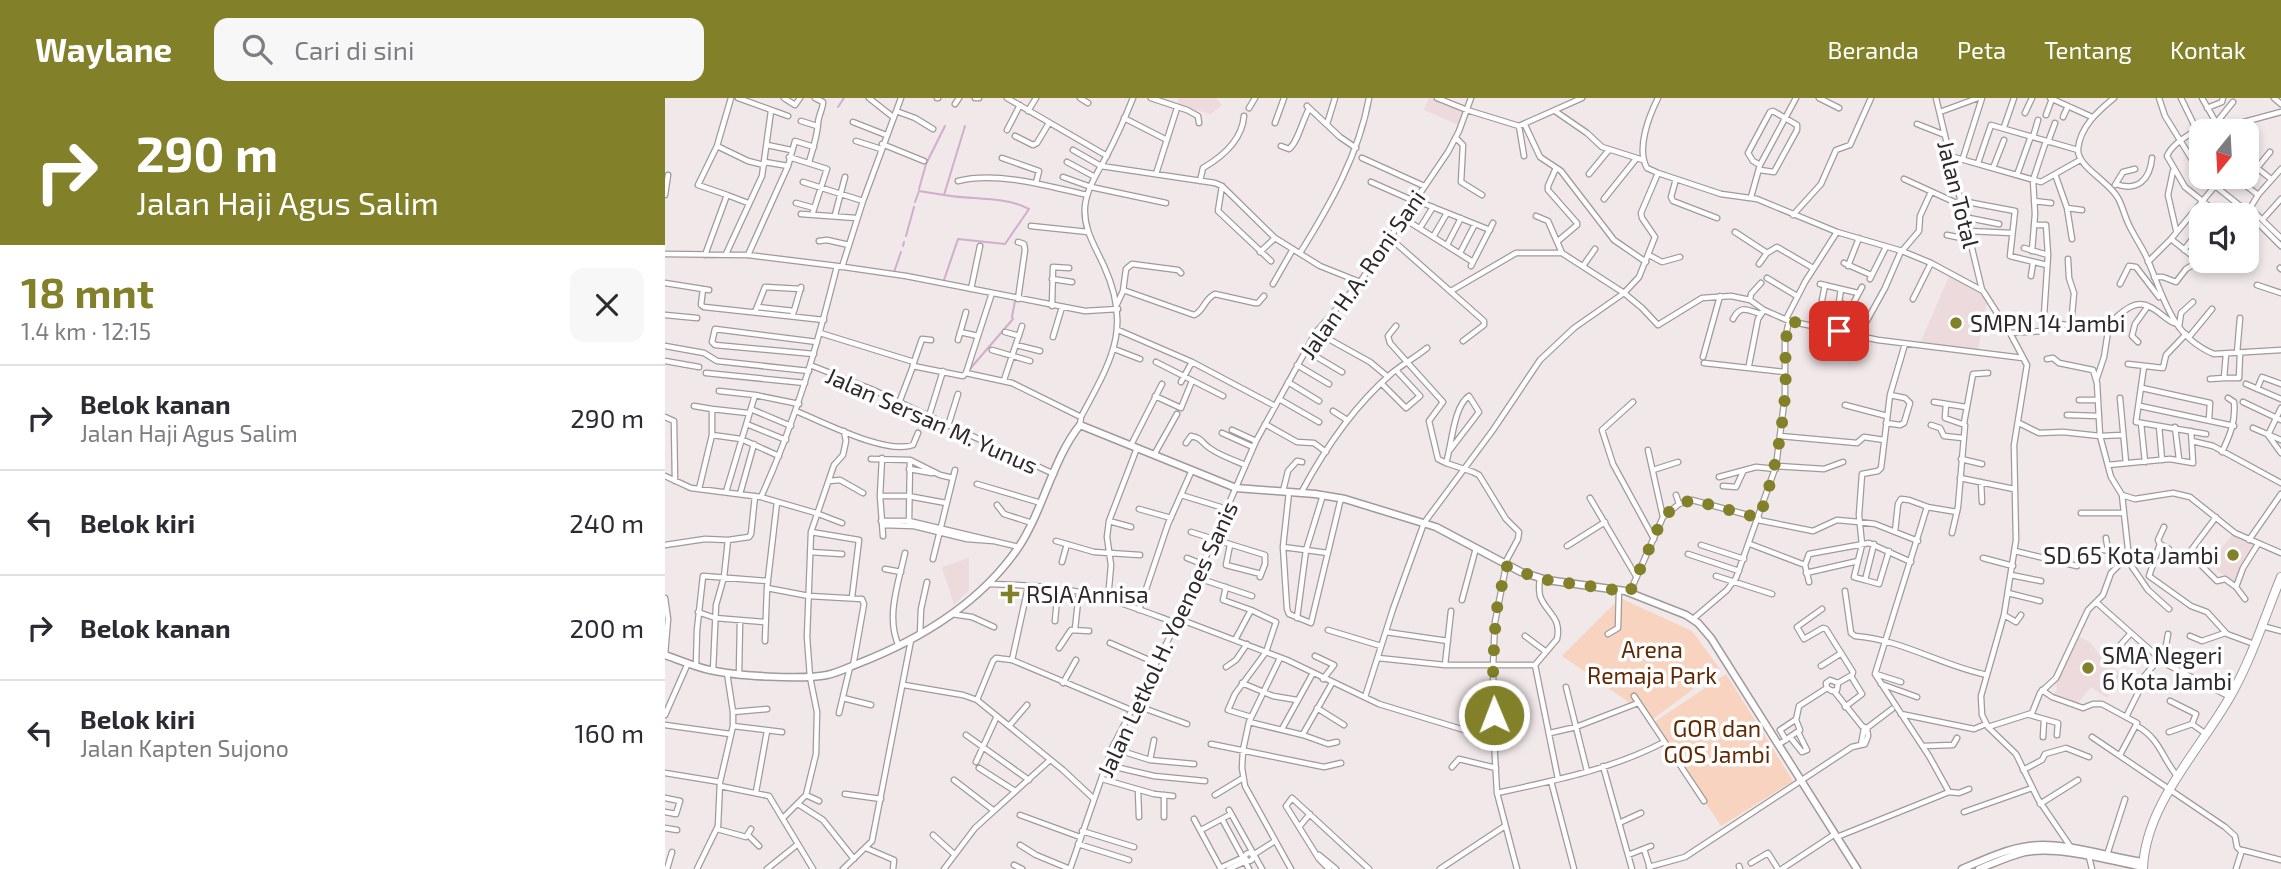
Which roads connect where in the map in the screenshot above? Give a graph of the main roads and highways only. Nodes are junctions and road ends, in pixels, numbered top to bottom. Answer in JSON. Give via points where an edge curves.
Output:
{"nodes":[{"id":1,"x":2281,"y":577,"type":"edge"},
{"id":2,"x":665,"y":655,"type":"edge"},
{"id":3,"x":1999,"y":858,"type":"junction"},
{"id":4,"x":2145,"y":866,"type":"edge"},
{"id":5,"x":1857,"y":869,"type":"edge"},
{"id":6,"x":1962,"y":869,"type":"edge"},
{"id":7,"x":1979,"y":869,"type":"edge"}],
"edges":[{"from":1,"to":4,"type":"highway","via":[[2230,696],[2170,789],[2150,838]]},
{"from":2,"to":5,"type":"main road","via":[[713,671],[810,677],[828,675],[920,635],[988,584],[1019,547],[1081,421],[1235,488],[1341,498],[1444,530],[1540,579],[1619,589],[1693,619],[1711,638]]},
{"from":3,"to":4,"type":"main road","via":[[2043,851]]},
{"from":3,"to":4,"type":"main road","via":[[2029,846],[2047,845]]},
{"from":3,"to":6,"type":"main road"},
{"from":3,"to":7,"type":"main road"}]}
